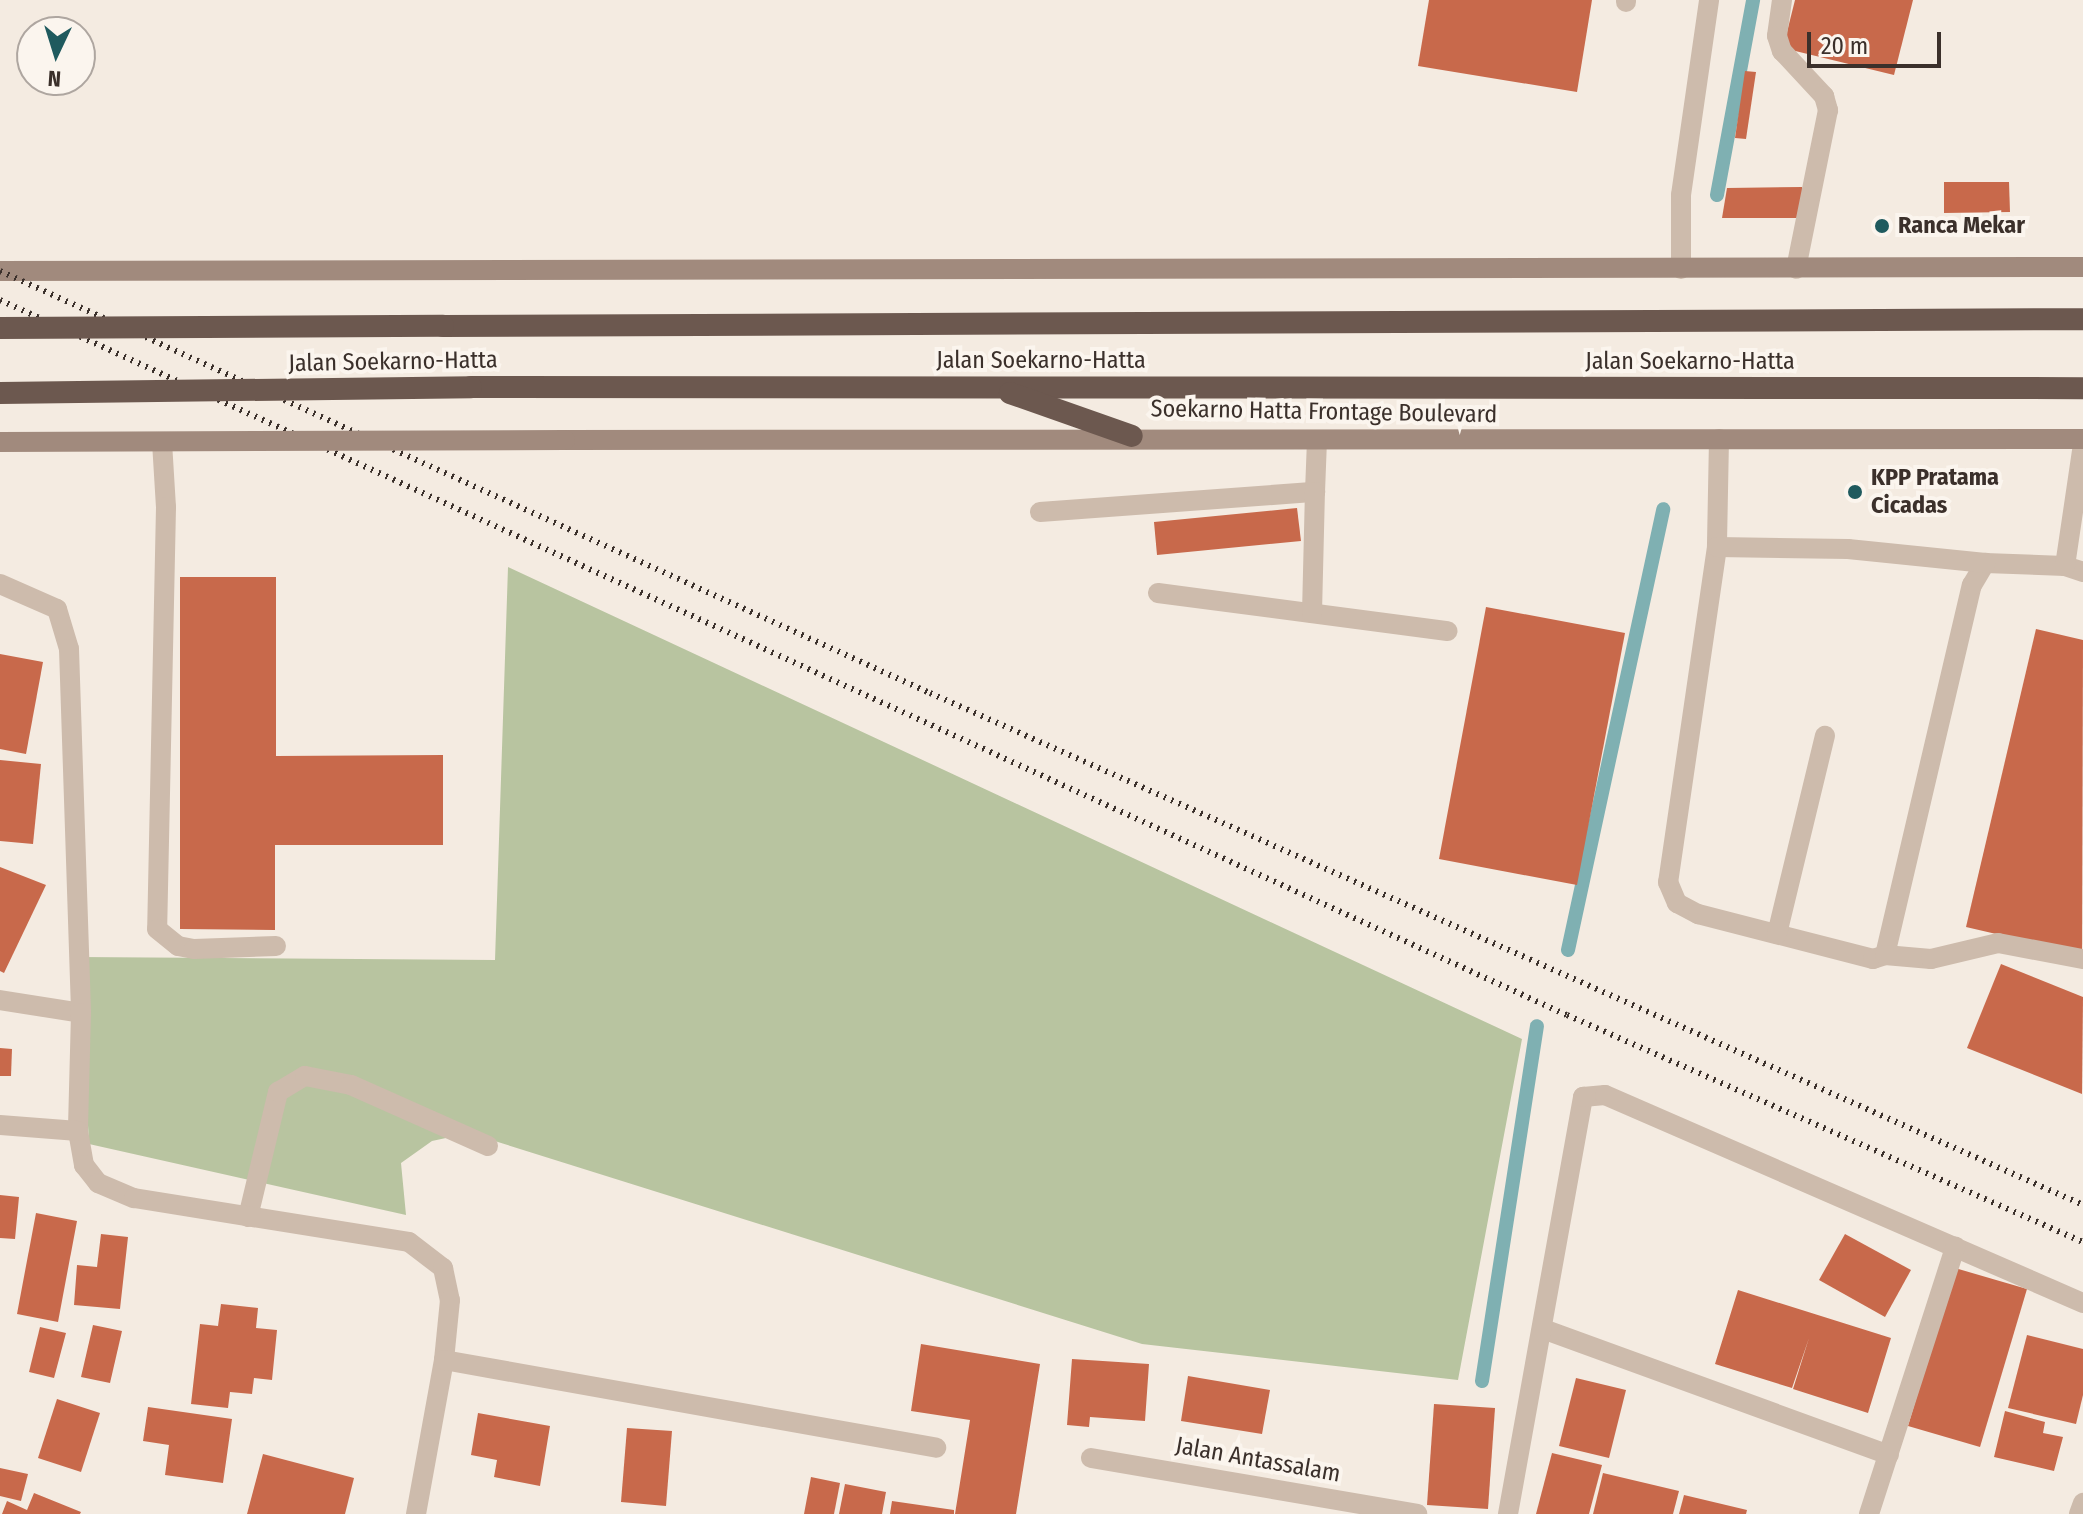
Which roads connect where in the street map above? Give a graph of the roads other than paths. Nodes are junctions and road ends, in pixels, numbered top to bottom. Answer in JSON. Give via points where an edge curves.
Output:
{"nodes":[{"id":1,"x":1709,"y":0,"type":"edge"},
{"id":2,"x":1782,"y":0,"type":"edge"},
{"id":3,"x":2083,"y":267,"type":"edge"},
{"id":4,"x":1681,"y":269,"type":"junction"},
{"id":5,"x":1796,"y":269,"type":"junction"},
{"id":6,"x":0,"y":271,"type":"edge"},
{"id":7,"x":2083,"y":319,"type":"edge"},
{"id":8,"x":0,"y":328,"type":"edge"},
{"id":9,"x":993,"y":387,"type":"junction"},
{"id":10,"x":2083,"y":388,"type":"edge"},
{"id":11,"x":0,"y":393,"type":"edge"},
{"id":12,"x":1132,"y":436,"type":"junction"},
{"id":13,"x":1719,"y":439,"type":"junction"},
{"id":14,"x":1317,"y":440,"type":"junction"},
{"id":15,"x":0,"y":442,"type":"edge"},
{"id":16,"x":162,"y":442,"type":"junction"},
{"id":17,"x":2083,"y":442,"type":"edge"},
{"id":18,"x":1315,"y":492,"type":"junction"},
{"id":19,"x":1040,"y":512,"type":"dead end"},
{"id":20,"x":1717,"y":547,"type":"junction"},
{"id":21,"x":1985,"y":563,"type":"junction"},
{"id":22,"x":2078,"y":568,"type":"edge"},
{"id":23,"x":0,"y":584,"type":"edge"},
{"id":24,"x":1158,"y":593,"type":"dead end"},
{"id":25,"x":1312,"y":613,"type":"junction"},
{"id":26,"x":1448,"y":631,"type":"dead end"},
{"id":27,"x":1825,"y":736,"type":"dead end"},
{"id":28,"x":1777,"y":934,"type":"junction"},
{"id":29,"x":276,"y":946,"type":"dead end"},
{"id":30,"x":1885,"y":955,"type":"junction"},
{"id":31,"x":2083,"y":959,"type":"edge"},
{"id":32,"x":0,"y":1000,"type":"edge"},
{"id":33,"x":81,"y":1013,"type":"junction"},
{"id":34,"x":0,"y":1125,"type":"edge"},
{"id":35,"x":78,"y":1131,"type":"junction"},
{"id":36,"x":488,"y":1146,"type":"dead end"},
{"id":37,"x":248,"y":1217,"type":"junction"},
{"id":38,"x":1955,"y":1247,"type":"junction"},
{"id":39,"x":2083,"y":1303,"type":"edge"},
{"id":40,"x":1543,"y":1329,"type":"junction"},
{"id":41,"x":444,"y":1360,"type":"junction"},
{"id":42,"x":936,"y":1448,"type":"dead end"},
{"id":43,"x":1889,"y":1455,"type":"junction"},
{"id":44,"x":1091,"y":1458,"type":"dead end"},
{"id":45,"x":2083,"y":1503,"type":"edge"},
{"id":46,"x":416,"y":1514,"type":"edge"},
{"id":47,"x":1417,"y":1514,"type":"edge"},
{"id":48,"x":1508,"y":1514,"type":"edge"},
{"id":49,"x":1869,"y":1514,"type":"edge"},
{"id":50,"x":2079,"y":1514,"type":"edge"}],
"edges":[{"from":1,"to":4,"type":"street","via":[[1681,195]]},
{"from":2,"to":5,"type":"street","via":[[1777,36],[1782,51],[1824,96],[1828,110]]},
{"from":3,"to":5,"type":"main road"},
{"from":4,"to":5,"type":"main road"},
{"from":4,"to":6,"type":"main road"},
{"from":7,"to":8,"type":"highway","name":"Jalan Soekarno-Hatta","bridge":true},
{"from":9,"to":10,"type":"highway","name":"Jalan Soekarno-Hatta"},
{"from":9,"to":11,"type":"highway","name":"Jalan Soekarno-Hatta","bridge":true},
{"from":9,"to":12,"type":"highway"},
{"from":12,"to":14,"type":"main road","name":"Soekarno Hatta Frontage Boulevard"},
{"from":12,"to":16,"type":"main road","name":"Soekarno Hatta Frontage Boulevard","bridge":true},
{"from":13,"to":14,"type":"main road","name":"Soekarno Hatta Frontage Boulevard"},
{"from":13,"to":17,"type":"main road","name":"Soekarno Hatta Frontage Boulevard"},
{"from":13,"to":20,"type":"street"},
{"from":14,"to":18,"type":"street"},
{"from":15,"to":16,"type":"main road","bridge":true},
{"from":16,"to":29,"type":"street","via":[[165,565],[157,929],[178,946],[194,949]]},
{"from":17,"to":22,"type":"street"},
{"from":18,"to":19,"type":"street"},
{"from":18,"to":25,"type":"street"},
{"from":20,"to":21,"type":"street","via":[[1848,549]]},
{"from":20,"to":28,"type":"street","via":[[1668,882],[1677,903],[1698,914]]},
{"from":21,"to":22,"type":"street"},
{"from":21,"to":30,"type":"street","via":[[1964,610]]},
{"from":23,"to":33,"type":"street","via":[[57,609],[69,649]]},
{"from":24,"to":25,"type":"street"},
{"from":25,"to":26,"type":"street"},
{"from":27,"to":28,"type":"street"},
{"from":28,"to":30,"type":"street","via":[[1873,959]]},
{"from":30,"to":31,"type":"street","via":[[1931,959],[1998,943]]},
{"from":32,"to":33,"type":"street"},
{"from":33,"to":35,"type":"street"},
{"from":34,"to":35,"type":"street"},
{"from":35,"to":37,"type":"street","via":[[84,1165],[98,1183],[134,1198]]},
{"from":36,"to":37,"type":"street","via":[[351,1085],[305,1076],[278,1092]]},
{"from":37,"to":41,"type":"street","via":[[409,1242],[443,1268],[450,1300]]},
{"from":38,"to":39,"type":"street"},
{"from":38,"to":40,"type":"street","via":[[1605,1095],[1583,1097]]},
{"from":38,"to":43,"type":"street"},
{"from":40,"to":43,"type":"street"},
{"from":40,"to":48,"type":"street"},
{"from":41,"to":42,"type":"street"},
{"from":41,"to":46,"type":"street"},
{"from":43,"to":49,"type":"street"},
{"from":44,"to":47,"type":"street","name":"Jalan Antassalam"},
{"from":45,"to":50,"type":"street"}]}
